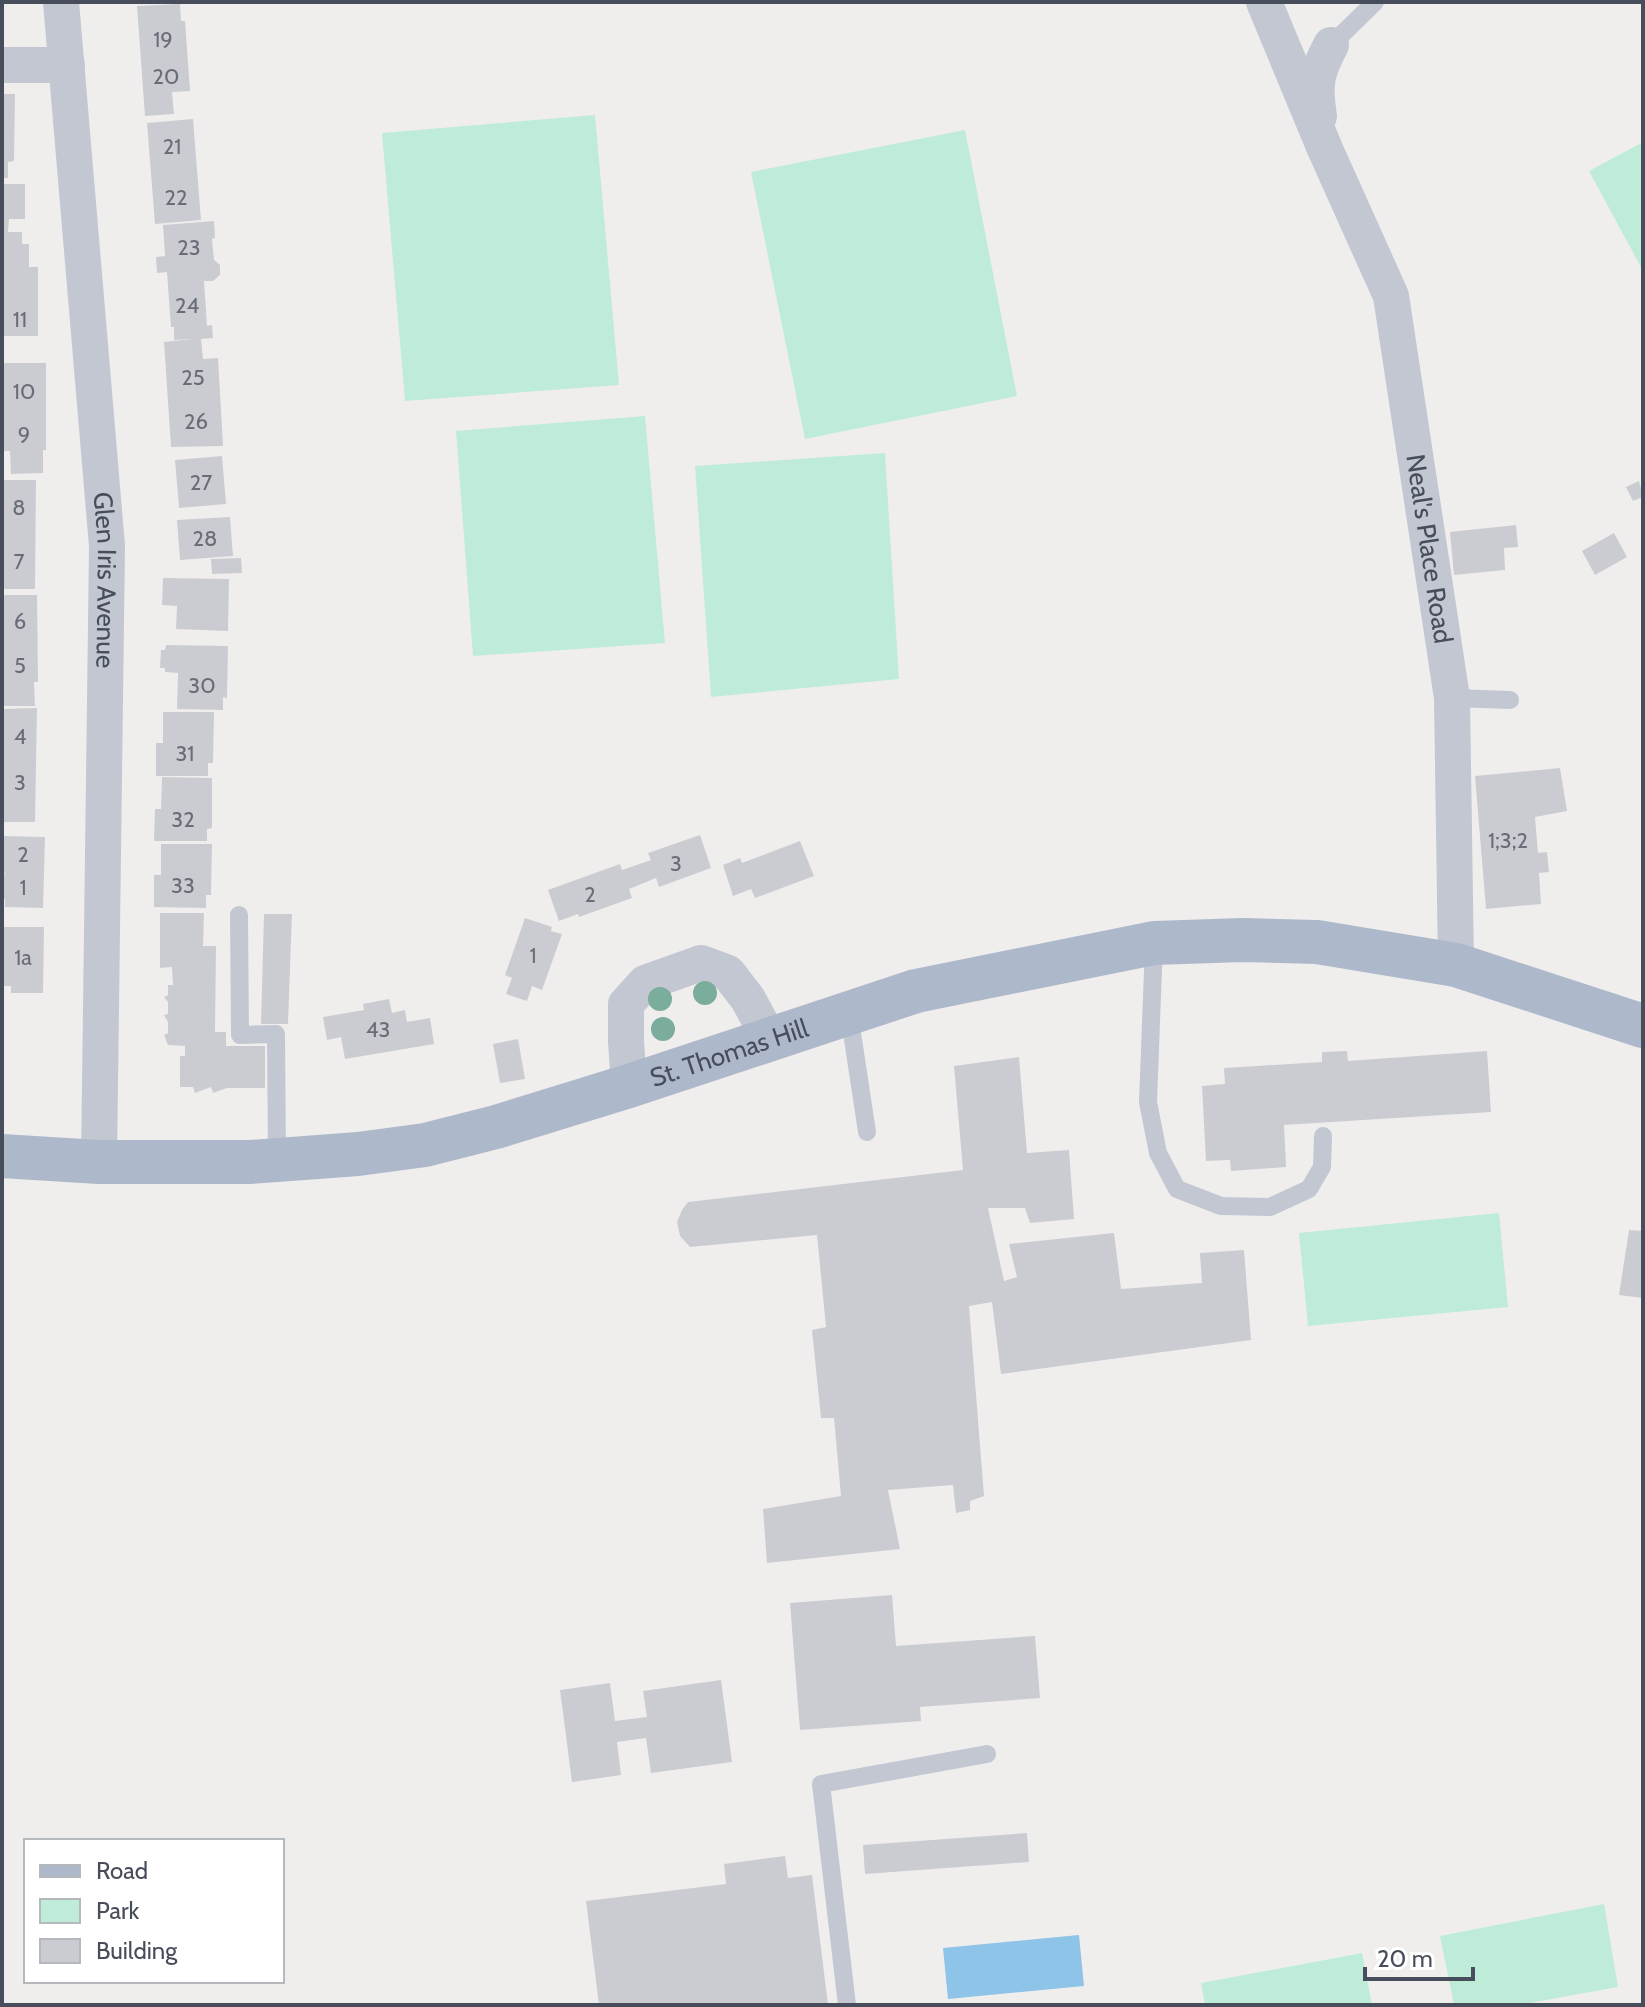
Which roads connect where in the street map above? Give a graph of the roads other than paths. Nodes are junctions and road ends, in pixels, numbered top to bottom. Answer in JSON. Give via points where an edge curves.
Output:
{"nodes":[{"id":1,"x":61,"y":2,"type":"edge"},
{"id":2,"x":1264,"y":2,"type":"edge"},
{"id":3,"x":1375,"y":2,"type":"edge"},
{"id":4,"x":1331,"y":45,"type":"joint"},
{"id":5,"x":2,"y":65,"type":"edge"},
{"id":6,"x":67,"y":65,"type":"junction"},
{"id":7,"x":1325,"y":149,"type":"junction"},
{"id":8,"x":1452,"y":698,"type":"junction"},
{"id":9,"x":1510,"y":700,"type":"dead end"},
{"id":10,"x":239,"y":915,"type":"dead end"},
{"id":11,"x":1154,"y":943,"type":"junction"},
{"id":12,"x":1456,"y":965,"type":"junction"},
{"id":13,"x":849,"y":1013,"type":"junction"},
{"id":14,"x":1643,"y":1026,"type":"edge"},
{"id":15,"x":769,"y":1038,"type":"junction"},
{"id":16,"x":629,"y":1086,"type":"junction"},
{"id":17,"x":867,"y":1132,"type":"dead end"},
{"id":18,"x":1323,"y":1136,"type":"dead end"},
{"id":19,"x":2,"y":1156,"type":"edge"},
{"id":20,"x":277,"y":1160,"type":"junction"},
{"id":21,"x":99,"y":1162,"type":"junction"},
{"id":22,"x":987,"y":1754,"type":"dead end"},
{"id":23,"x":847,"y":2005,"type":"edge"}],
"edges":[{"from":1,"to":6,"type":"street","name":"Glen Iris Avenue"},
{"from":2,"to":7,"type":"street","name":"Neal's Place Road"},
{"from":3,"to":4,"type":"lane","name":"Neal's Place Road"},
{"from":4,"to":7,"type":"street","name":"Neal's Place Road","via":[[1318,70],[1315,92]]},
{"from":5,"to":6,"type":"street"},
{"from":6,"to":21,"type":"street","name":"Glen Iris Avenue","via":[[107,546]]},
{"from":7,"to":8,"type":"street","name":"Neal's Place Road","via":[[1391,296]]},
{"from":8,"to":9,"type":"lane"},
{"from":8,"to":12,"type":"street","name":"Neal's Place Road"},
{"from":10,"to":20,"type":"lane","via":[[240,1035],[276,1034]]},
{"from":11,"to":12,"type":"main road","name":"St. Thomas Hill","via":[[1317,942]]},
{"from":11,"to":13,"type":"main road","name":"St. Thomas Hill","via":[[916,991]]},
{"from":11,"to":18,"type":"lane","via":[[1148,1102],[1158,1153],[1177,1189],[1221,1206],[1270,1207],[1309,1189],[1322,1167]]},
{"from":12,"to":14,"type":"main road","name":"St. Thomas Hill"},
{"from":13,"to":15,"type":"main road","name":"St. Thomas Hill"},
{"from":13,"to":17,"type":"lane"},
{"from":15,"to":16,"type":"main road","name":"St. Thomas Hill"},
{"from":15,"to":16,"type":"street","via":[[728,973],[701,963],[675,970],[645,983],[626,1004]]},
{"from":16,"to":20,"type":"main road","name":"St. Thomas Hill","via":[[425,1145]]},
{"from":19,"to":21,"type":"main road","name":"St. Thomas Hill"},
{"from":20,"to":21,"type":"main road","name":"St. Thomas Hill"},
{"from":22,"to":23,"type":"lane","via":[[821,1784]]}]}
